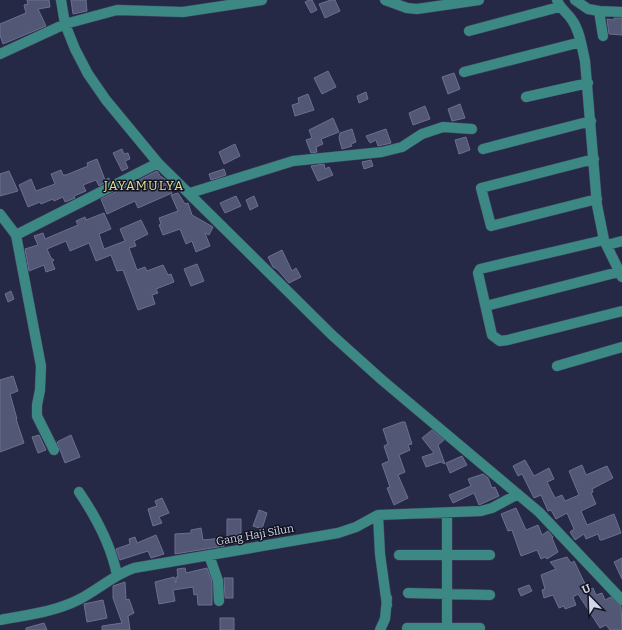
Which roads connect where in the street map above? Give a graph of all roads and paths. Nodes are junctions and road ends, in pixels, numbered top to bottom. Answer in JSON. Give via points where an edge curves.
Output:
{"nodes":[{"id":1,"x":61,"y":0,"type":"edge"},
{"id":2,"x":262,"y":0,"type":"edge"},
{"id":3,"x":384,"y":0,"type":"edge"},
{"id":4,"x":480,"y":0,"type":"edge"},
{"id":5,"x":575,"y":0,"type":"edge"},
{"id":6,"x":558,"y":3,"type":"edge"},
{"id":7,"x":599,"y":11,"type":"junction"},
{"id":8,"x":622,"y":12,"type":"edge"},
{"id":9,"x":65,"y":24,"type":"junction"},
{"id":10,"x":469,"y":31,"type":"dead end"},
{"id":11,"x":603,"y":36,"type":"dead end"},
{"id":12,"x":581,"y":42,"type":"junction"},
{"id":13,"x":0,"y":54,"type":"edge"},
{"id":14,"x":464,"y":72,"type":"dead end"},
{"id":15,"x":588,"y":83,"type":"junction"},
{"id":16,"x":526,"y":97,"type":"dead end"},
{"id":17,"x":591,"y":121,"type":"junction"},
{"id":18,"x":472,"y":129,"type":"dead end"},
{"id":19,"x":483,"y":149,"type":"dead end"},
{"id":20,"x":594,"y":159,"type":"junction"},
{"id":21,"x":158,"y":163,"type":"junction"},
{"id":22,"x":190,"y":193,"type":"junction"},
{"id":23,"x":597,"y":199,"type":"junction"},
{"id":24,"x":0,"y":214,"type":"edge"},
{"id":25,"x":16,"y":235,"type":"junction"},
{"id":26,"x":622,"y":241,"type":"edge"},
{"id":27,"x":606,"y":243,"type":"junction"},
{"id":28,"x":621,"y":273,"type":"edge"},
{"id":29,"x":486,"y":306,"type":"junction"},
{"id":30,"x":622,"y":311,"type":"edge"},
{"id":31,"x":622,"y":347,"type":"edge"},
{"id":32,"x":557,"y":366,"type":"dead end"},
{"id":33,"x":54,"y":450,"type":"dead end"},
{"id":34,"x":79,"y":492,"type":"dead end"},
{"id":35,"x":518,"y":494,"type":"junction"},
{"id":36,"x":447,"y":513,"type":"junction"},
{"id":37,"x":378,"y":515,"type":"junction"},
{"id":38,"x":209,"y":555,"type":"junction"},
{"id":39,"x":399,"y":555,"type":"dead end"},
{"id":40,"x":447,"y":555,"type":"junction"},
{"id":41,"x":490,"y":555,"type":"dead end"},
{"id":42,"x":117,"y":575,"type":"junction"},
{"id":43,"x":408,"y":593,"type":"dead end"},
{"id":44,"x":447,"y":593,"type":"junction"},
{"id":45,"x":490,"y":595,"type":"dead end"},
{"id":46,"x":622,"y":600,"type":"edge"},
{"id":47,"x":219,"y":601,"type":"dead end"},
{"id":48,"x":0,"y":620,"type":"edge"},
{"id":49,"x":406,"y":628,"type":"dead end"},
{"id":50,"x":442,"y":629,"type":"edge"},
{"id":51,"x":475,"y":629,"type":"edge"},
{"id":52,"x":380,"y":630,"type":"edge"}],
"edges":[{"from":1,"to":9,"type":"street"},
{"from":2,"to":9,"type":"street","via":[[184,12],[117,10]]},
{"from":3,"to":4,"type":"street","via":[[417,9]]},
{"from":5,"to":7,"type":"street","via":[[588,9]]},
{"from":6,"to":10,"type":"street"},
{"from":6,"to":12,"type":"street","via":[[572,20]]},
{"from":7,"to":8,"type":"street"},
{"from":7,"to":11,"type":"street"},
{"from":9,"to":13,"type":"street"},
{"from":9,"to":21,"type":"street","via":[[88,74]]},
{"from":12,"to":14,"type":"street"},
{"from":12,"to":15,"type":"street"},
{"from":15,"to":16,"type":"street"},
{"from":15,"to":17,"type":"street"},
{"from":17,"to":19,"type":"street"},
{"from":17,"to":20,"type":"street"},
{"from":18,"to":22,"type":"street","via":[[443,127],[422,134],[402,147],[382,152],[293,161]]},
{"from":20,"to":23,"type":"street"},
{"from":20,"to":23,"type":"street","via":[[481,188],[491,226]]},
{"from":21,"to":22,"type":"street"},
{"from":21,"to":25,"type":"street"},
{"from":22,"to":35,"type":"street","via":[[201,207],[332,335]]},
{"from":23,"to":27,"type":"street"},
{"from":24,"to":25,"type":"street"},
{"from":25,"to":33,"type":"street","via":[[41,366],[37,416]]},
{"from":26,"to":27,"type":"street"},
{"from":27,"to":28,"type":"street"},
{"from":27,"to":29,"type":"street","via":[[480,269],[478,273]]},
{"from":28,"to":29,"type":"street"},
{"from":29,"to":30,"type":"street","via":[[492,335],[500,341]]},
{"from":31,"to":32,"type":"street"},
{"from":34,"to":42,"type":"street","via":[[108,545]]},
{"from":35,"to":36,"type":"street","name":"Gang Haji Silun","via":[[487,510]]},
{"from":35,"to":46,"type":"street","via":[[559,532]]},
{"from":36,"to":37,"type":"street","name":"Gang Haji Silun"},
{"from":36,"to":40,"type":"street"},
{"from":37,"to":38,"type":"street","name":"Gang Haji Silun","via":[[338,533]]},
{"from":37,"to":52,"type":"street","via":[[387,605]]},
{"from":38,"to":42,"type":"street","name":"Gang Haji Silun","via":[[134,568]]},
{"from":38,"to":47,"type":"street","via":[[218,581]]},
{"from":39,"to":40,"type":"street"},
{"from":40,"to":41,"type":"street"},
{"from":40,"to":44,"type":"street"},
{"from":42,"to":48,"type":"street","name":"Gang Haji Silun","via":[[79,600],[62,607]]},
{"from":43,"to":44,"type":"street"},
{"from":44,"to":45,"type":"street"},
{"from":44,"to":50,"type":"street"},
{"from":49,"to":50,"type":"street"},
{"from":50,"to":51,"type":"street"}]}
